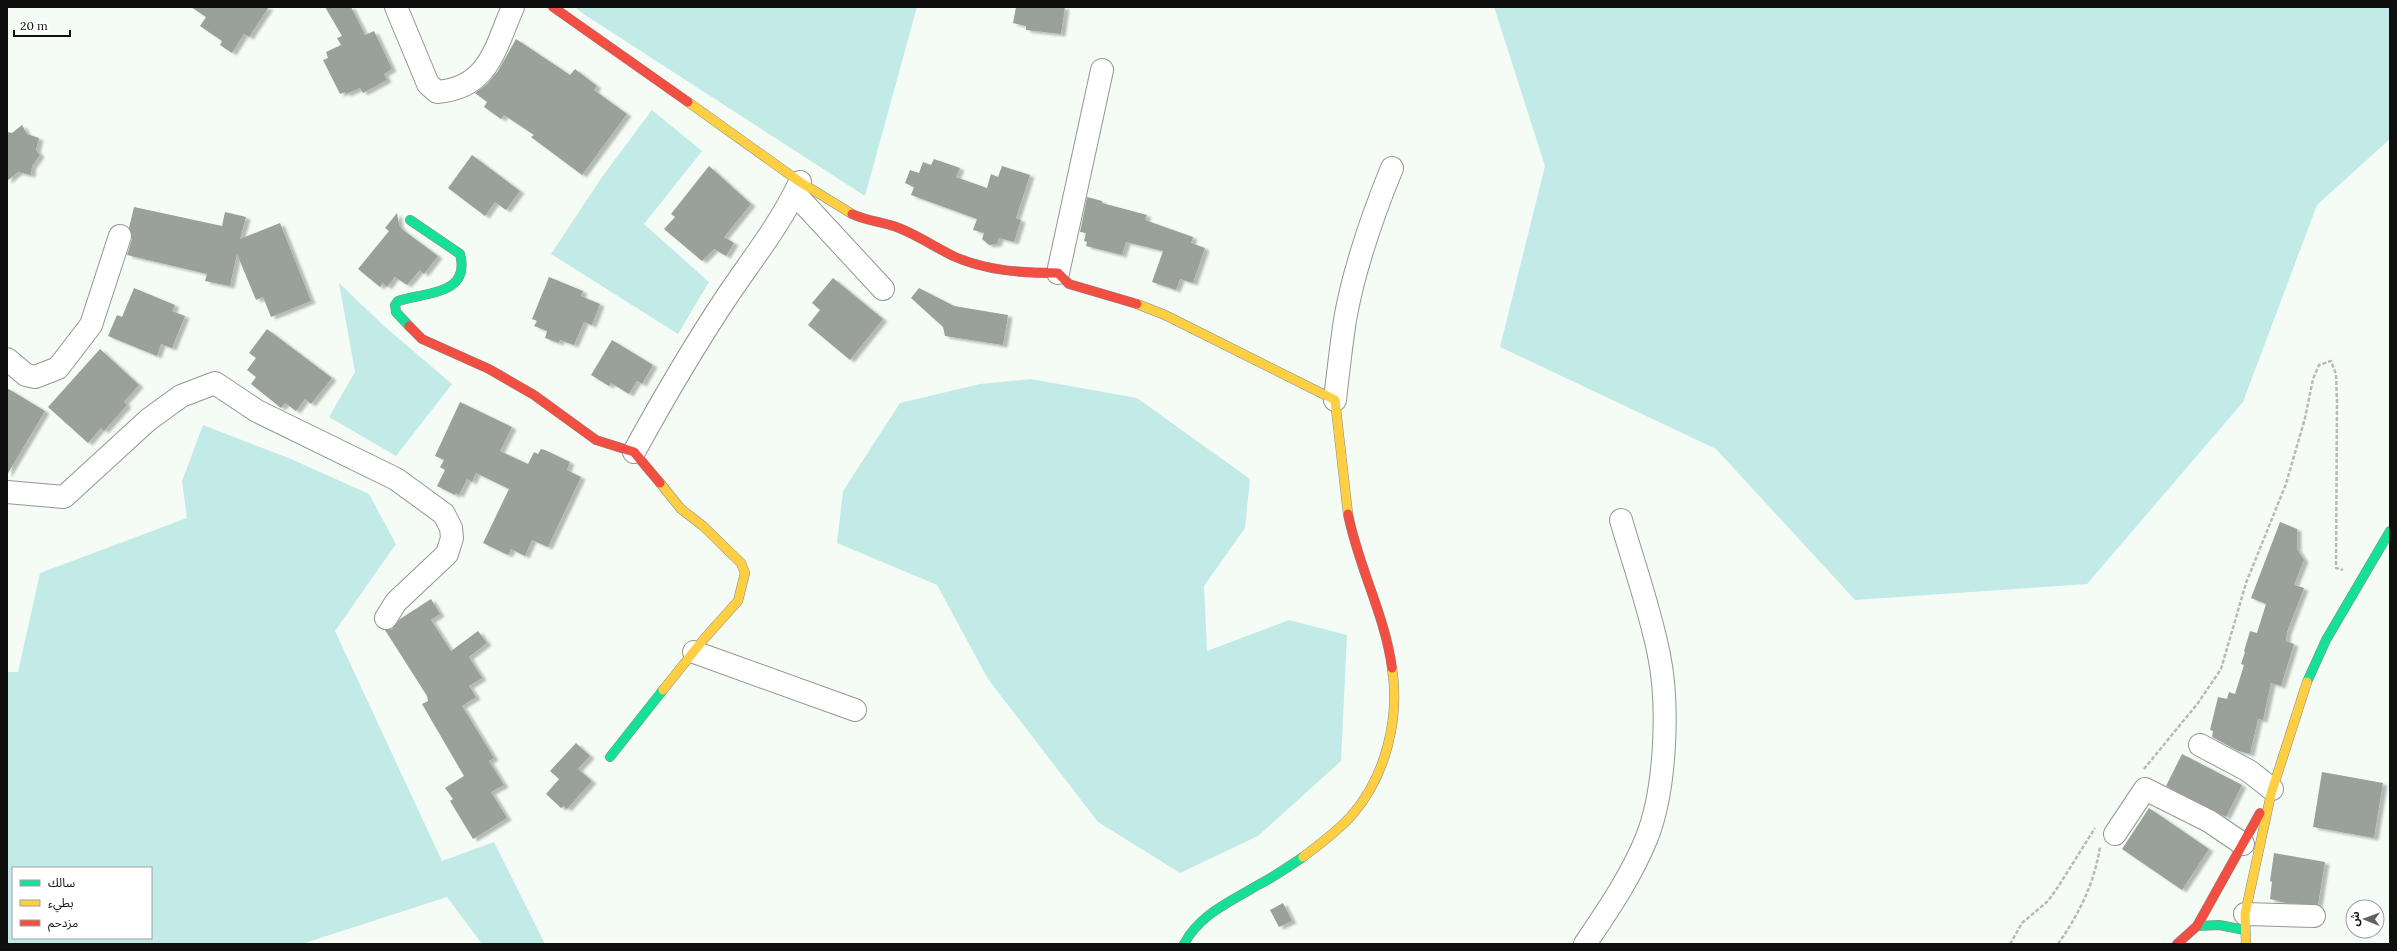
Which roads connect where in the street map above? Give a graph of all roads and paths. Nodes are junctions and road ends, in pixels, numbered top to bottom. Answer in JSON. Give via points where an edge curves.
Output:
{"nodes":[{"id":1,"x":396,"y":7,"type":"edge"},
{"id":2,"x":513,"y":7,"type":"edge"},
{"id":3,"x":553,"y":7,"type":"edge"},
{"id":4,"x":1102,"y":70,"type":"dead end"},
{"id":5,"x":1392,"y":168,"type":"dead end"},
{"id":6,"x":798,"y":188,"type":"junction"},
{"id":7,"x":410,"y":220,"type":"dead end"},
{"id":8,"x":120,"y":236,"type":"dead end"},
{"id":9,"x":1058,"y":273,"type":"junction"},
{"id":10,"x":883,"y":289,"type":"dead end"},
{"id":11,"x":7,"y":359,"type":"edge"},
{"id":12,"x":1335,"y":400,"type":"junction"},
{"id":13,"x":634,"y":452,"type":"junction"},
{"id":14,"x":7,"y":492,"type":"edge"},
{"id":15,"x":1622,"y":520,"type":"dead end"},
{"id":16,"x":2390,"y":531,"type":"edge"},
{"id":17,"x":2383,"y":551,"type":"edge"},
{"id":18,"x":2364,"y":576,"type":"junction"},
{"id":19,"x":386,"y":618,"type":"dead end"},
{"id":20,"x":694,"y":652,"type":"junction"},
{"id":21,"x":855,"y":710,"type":"dead end"},
{"id":22,"x":2200,"y":745,"type":"dead end"},
{"id":23,"x":610,"y":757,"type":"dead end"},
{"id":24,"x":2140,"y":773,"type":"dead end"},
{"id":25,"x":2272,"y":791,"type":"junction"},
{"id":26,"x":2104,"y":834,"type":"junction"},
{"id":27,"x":2243,"y":844,"type":"junction"},
{"id":28,"x":2314,"y":916,"type":"dead end"},
{"id":29,"x":2245,"y":922,"type":"junction"},
{"id":30,"x":2197,"y":926,"type":"junction"},
{"id":31,"x":1184,"y":944,"type":"edge"},
{"id":32,"x":1585,"y":944,"type":"edge"},
{"id":33,"x":2010,"y":944,"type":"edge"},
{"id":34,"x":2058,"y":944,"type":"edge"},
{"id":35,"x":2177,"y":944,"type":"edge"},
{"id":36,"x":2246,"y":944,"type":"edge"}],
"edges":[{"from":1,"to":2,"type":"street","via":[[428,84],[437,92],[463,88],[487,67]]},
{"from":3,"to":6,"type":"street","via":[[742,139]]},
{"from":4,"to":9,"type":"street"},
{"from":5,"to":12,"type":"street","via":[[1366,237],[1355,280],[1346,320]]},
{"from":6,"to":9,"type":"street","via":[[863,219],[899,228],[954,256],[978,265],[1026,273]]},
{"from":6,"to":10,"type":"street"},
{"from":6,"to":13,"type":"street","via":[[790,205],[736,282],[672,382]]},
{"from":7,"to":13,"type":"street","via":[[460,254],[464,263],[464,273],[448,288],[438,293],[398,301],[395,305],[396,312],[410,328],[422,339],[489,369],[534,395],[596,440]]},
{"from":8,"to":11,"type":"street","via":[[91,325],[58,368],[35,377],[26,375]]},
{"from":9,"to":12,"type":"street","via":[[1069,284],[1127,300],[1165,315]]},
{"from":12,"to":31,"type":"street","via":[[1351,527],[1391,660],[1394,693],[1391,735],[1374,782],[1352,815],[1332,835],[1296,862],[1250,891],[1221,905],[1196,923]]},
{"from":13,"to":20,"type":"street","via":[[681,509],[703,526],[741,563],[745,573],[744,588],[738,601]]},
{"from":14,"to":19,"type":"street","via":[[64,497],[148,420],[181,396],[216,383],[257,411],[396,479],[444,514],[451,528],[452,538],[447,554],[396,602]]},
{"from":15,"to":32,"type":"street","via":[[1659,655],[1666,719],[1657,802],[1647,836],[1611,906]]},
{"from":16,"to":17,"type":"street"},
{"from":17,"to":18,"type":"street"},
{"from":18,"to":24,"type":"path","via":[[2336,568],[2337,402],[2336,374],[2331,361],[2318,365],[2313,379],[2286,484],[2246,583],[2221,669],[2198,703]]},
{"from":18,"to":25,"type":"street","via":[[2326,640],[2301,697]]},
{"from":20,"to":21,"type":"street"},
{"from":20,"to":23,"type":"street"},
{"from":22,"to":25,"type":"street","via":[[2249,771]]},
{"from":25,"to":27,"type":"street"},
{"from":25,"to":29,"type":"street"},
{"from":26,"to":27,"type":"street","via":[[2145,789],[2209,821]]},
{"from":26,"to":33,"type":"path","via":[[2092,831],[2072,867],[2048,901],[2022,923]]},
{"from":26,"to":34,"type":"path","via":[[2096,873],[2072,923]]},
{"from":27,"to":30,"type":"street"},
{"from":28,"to":29,"type":"street"},
{"from":29,"to":30,"type":"street"},
{"from":29,"to":36,"type":"street"},
{"from":30,"to":35,"type":"street"}]}
